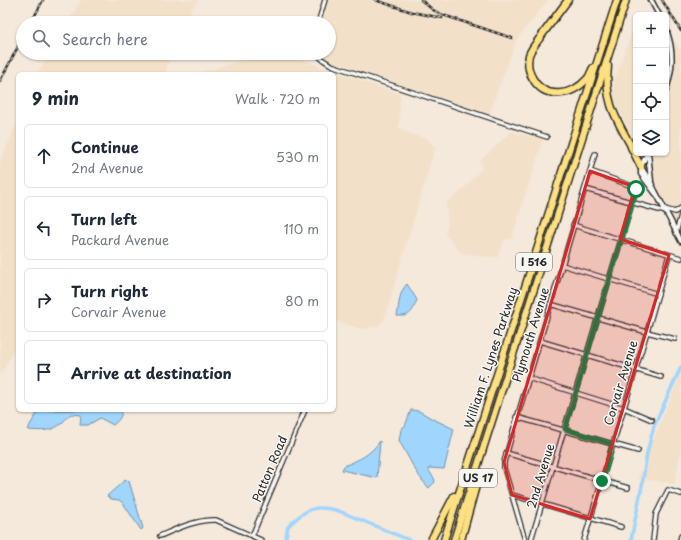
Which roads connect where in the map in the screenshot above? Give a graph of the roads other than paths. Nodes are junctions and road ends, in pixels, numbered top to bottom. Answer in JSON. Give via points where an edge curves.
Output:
{"nodes":[{"id":1,"x":325,"y":0,"type":"edge"},
{"id":2,"x":568,"y":0,"type":"edge"},
{"id":3,"x":617,"y":0,"type":"edge"},
{"id":4,"x":626,"y":0,"type":"edge"},
{"id":5,"x":651,"y":0,"type":"edge"},
{"id":6,"x":657,"y":12,"type":"edge"},
{"id":7,"x":320,"y":16,"type":"edge"},
{"id":8,"x":669,"y":43,"type":"edge"},
{"id":9,"x":609,"y":53,"type":"junction"},
{"id":10,"x":600,"y":56,"type":"junction"},
{"id":11,"x":323,"y":60,"type":"edge"},
{"id":12,"x":668,"y":84,"type":"edge"},
{"id":13,"x":547,"y":137,"type":"dead end"},
{"id":14,"x":633,"y":148,"type":"edge"},
{"id":15,"x":595,"y":154,"type":"dead end"},
{"id":16,"x":636,"y":156,"type":"edge"},
{"id":17,"x":646,"y":156,"type":"edge"},
{"id":18,"x":647,"y":156,"type":"edge"},
{"id":19,"x":641,"y":167,"type":"junction"},
{"id":20,"x":590,"y":171,"type":"junction"},
{"id":21,"x":651,"y":183,"type":"junction"},
{"id":22,"x":585,"y":189,"type":"junction"},
{"id":23,"x":659,"y":197,"type":"junction"},
{"id":24,"x":632,"y":203,"type":"junction"},
{"id":25,"x":681,"y":208,"type":"edge"},
{"id":26,"x":666,"y":211,"type":"junction"},
{"id":27,"x":681,"y":215,"type":"edge"},
{"id":28,"x":574,"y":225,"type":"junction"},
{"id":29,"x":676,"y":233,"type":"junction"},
{"id":30,"x":620,"y":240,"type":"junction"},
{"id":31,"x":681,"y":241,"type":"edge"},
{"id":32,"x":668,"y":255,"type":"junction"},
{"id":33,"x":681,"y":258,"type":"edge"},
{"id":34,"x":562,"y":265,"type":"junction"},
{"id":35,"x":609,"y":279,"type":"junction"},
{"id":36,"x":658,"y":294,"type":"junction"},
{"id":37,"x":550,"y":304,"type":"junction"},
{"id":38,"x":598,"y":318,"type":"junction"},
{"id":39,"x":647,"y":332,"type":"junction"},
{"id":40,"x":675,"y":339,"type":"dead end"},
{"id":41,"x":540,"y":341,"type":"junction"},
{"id":42,"x":587,"y":356,"type":"junction"},
{"id":43,"x":636,"y":369,"type":"junction"},
{"id":44,"x":528,"y":378,"type":"junction"},
{"id":45,"x":661,"y":378,"type":"dead end"},
{"id":46,"x":575,"y":393,"type":"junction"},
{"id":47,"x":624,"y":408,"type":"junction"},
{"id":48,"x":304,"y":412,"type":"edge"},
{"id":49,"x":494,"y":417,"type":"junction"},
{"id":50,"x":516,"y":417,"type":"junction"},
{"id":51,"x":652,"y":420,"type":"dead end"},
{"id":52,"x":565,"y":429,"type":"junction"},
{"id":53,"x":612,"y":444,"type":"junction"},
{"id":54,"x":638,"y":451,"type":"dead end"},
{"id":55,"x":506,"y":453,"type":"junction"},
{"id":56,"x":554,"y":466,"type":"junction"},
{"id":57,"x":467,"y":467,"type":"junction"},
{"id":58,"x":602,"y":481,"type":"junction"},
{"id":59,"x":628,"y":488,"type":"dead end"},
{"id":60,"x":681,"y":494,"type":"edge"},
{"id":61,"x":512,"y":495,"type":"junction"},
{"id":62,"x":543,"y":505,"type":"junction"},
{"id":63,"x":590,"y":519,"type":"junction"},
{"id":64,"x":621,"y":527,"type":"dead end"},
{"id":65,"x":160,"y":536,"type":"dead end"},
{"id":66,"x":252,"y":536,"type":"junction"},
{"id":67,"x":681,"y":536,"type":"edge"},
{"id":68,"x":261,"y":540,"type":"edge"},
{"id":69,"x":431,"y":540,"type":"edge"},
{"id":70,"x":444,"y":540,"type":"edge"},
{"id":71,"x":454,"y":540,"type":"edge"},
{"id":72,"x":461,"y":540,"type":"edge"},
{"id":73,"x":525,"y":540,"type":"edge"},
{"id":74,"x":531,"y":540,"type":"edge"},
{"id":75,"x":584,"y":540,"type":"edge"},
{"id":76,"x":653,"y":540,"type":"edge"},
{"id":77,"x":680,"y":540,"type":"edge"}],
"edges":[{"from":1,"to":7,"type":"street"},
{"from":2,"to":10,"type":"highway","via":[[530,54],[528,65],[531,77],[541,89],[548,92],[570,91],[587,78]]},
{"from":3,"to":10,"type":"highway","name":"William F. Lynes Parkway","number":"I 516"},
{"from":4,"to":9,"type":"highway","name":"William F. Lynes Parkway","number":"I 516"},
{"from":5,"to":6,"type":"street"},
{"from":8,"to":12,"type":"street","via":[[672,57]]},
{"from":9,"to":14,"type":"highway","via":[[608,97],[616,118]]},
{"from":9,"to":49,"type":"highway","name":"William F. Lynes Parkway","number":"I 516"},
{"from":10,"to":57,"type":"highway","name":"William F. Lynes Parkway","number":"I 516"},
{"from":11,"to":13,"type":"street","via":[[334,66]]},
{"from":15,"to":20,"type":"street","name":"Plymouth Avenue"},
{"from":16,"to":19,"type":"highway"},
{"from":17,"to":19,"type":"street"},
{"from":18,"to":21,"type":"street"},
{"from":19,"to":21,"type":"street"},
{"from":19,"to":23,"type":"street","via":[[642,177]]},
{"from":20,"to":22,"type":"street","name":"Plymouth Avenue"},
{"from":20,"to":24,"type":"street","name":"2nd Avenue","via":[[635,187]]},
{"from":21,"to":23,"type":"street"},
{"from":22,"to":24,"type":"street"},
{"from":22,"to":28,"type":"street","name":"Plymouth Avenue"},
{"from":23,"to":26,"type":"street"},
{"from":24,"to":26,"type":"street"},
{"from":24,"to":30,"type":"street","name":"2nd Avenue"},
{"from":25,"to":26,"type":"street","via":[[674,212]]},
{"from":26,"to":29,"type":"street"},
{"from":27,"to":29,"type":"street"},
{"from":28,"to":30,"type":"street"},
{"from":28,"to":34,"type":"street","name":"Plymouth Avenue"},
{"from":29,"to":31,"type":"street"},
{"from":30,"to":32,"type":"street"},
{"from":30,"to":35,"type":"street","name":"2nd Avenue"},
{"from":32,"to":33,"type":"street"},
{"from":32,"to":36,"type":"street","name":"Corvair Avenue"},
{"from":34,"to":35,"type":"street"},
{"from":34,"to":37,"type":"street","name":"Plymouth Avenue"},
{"from":35,"to":36,"type":"street"},
{"from":35,"to":38,"type":"street","name":"2nd Avenue"},
{"from":36,"to":39,"type":"street","name":"Corvair Avenue"},
{"from":37,"to":38,"type":"street"},
{"from":37,"to":41,"type":"street","name":"Plymouth Avenue"},
{"from":38,"to":39,"type":"street"},
{"from":38,"to":42,"type":"street","name":"2nd Avenue"},
{"from":39,"to":40,"type":"street"},
{"from":39,"to":43,"type":"street","name":"Corvair Avenue"},
{"from":41,"to":42,"type":"street"},
{"from":41,"to":44,"type":"street","name":"Plymouth Avenue"},
{"from":42,"to":43,"type":"street"},
{"from":42,"to":46,"type":"street","name":"2nd Avenue"},
{"from":43,"to":45,"type":"street"},
{"from":43,"to":47,"type":"street","name":"Corvair Avenue"},
{"from":44,"to":46,"type":"street"},
{"from":44,"to":50,"type":"street","name":"Plymouth Avenue"},
{"from":46,"to":47,"type":"street"},
{"from":46,"to":52,"type":"street","name":"2nd Avenue"},
{"from":47,"to":51,"type":"street"},
{"from":47,"to":53,"type":"street","name":"Corvair Avenue"},
{"from":48,"to":66,"type":"street","name":"Patton Road"},
{"from":49,"to":71,"type":"highway","name":"William F. Lynes Parkway","number":"I 516"},
{"from":49,"to":72,"type":"highway","number":"US 17"},
{"from":50,"to":52,"type":"street"},
{"from":50,"to":55,"type":"street","name":"Plymouth Avenue"},
{"from":52,"to":53,"type":"street"},
{"from":52,"to":56,"type":"street","name":"2nd Avenue"},
{"from":53,"to":54,"type":"street"},
{"from":53,"to":58,"type":"street","name":"Corvair Avenue"},
{"from":55,"to":56,"type":"street"},
{"from":55,"to":61,"type":"street","name":"Plymouth Avenue","via":[[504,468]]},
{"from":56,"to":58,"type":"street"},
{"from":56,"to":62,"type":"street","name":"2nd Avenue"},
{"from":57,"to":69,"type":"highway","number":"US 17"},
{"from":57,"to":70,"type":"highway","name":"William F. Lynes Parkway","number":"I 516"},
{"from":58,"to":59,"type":"street"},
{"from":58,"to":63,"type":"street","name":"Corvair Avenue"},
{"from":60,"to":76,"type":"street","via":[[668,490],[656,514]]},
{"from":61,"to":62,"type":"street"},
{"from":61,"to":73,"type":"street","name":"Plymouth Avenue"},
{"from":62,"to":63,"type":"street"},
{"from":62,"to":74,"type":"street","name":"2nd Avenue"},
{"from":63,"to":64,"type":"street"},
{"from":63,"to":75,"type":"street","name":"Corvair Avenue"},
{"from":65,"to":66,"type":"street","via":[[183,527],[216,520]]},
{"from":66,"to":68,"type":"street"},
{"from":67,"to":77,"type":"street"}]}
